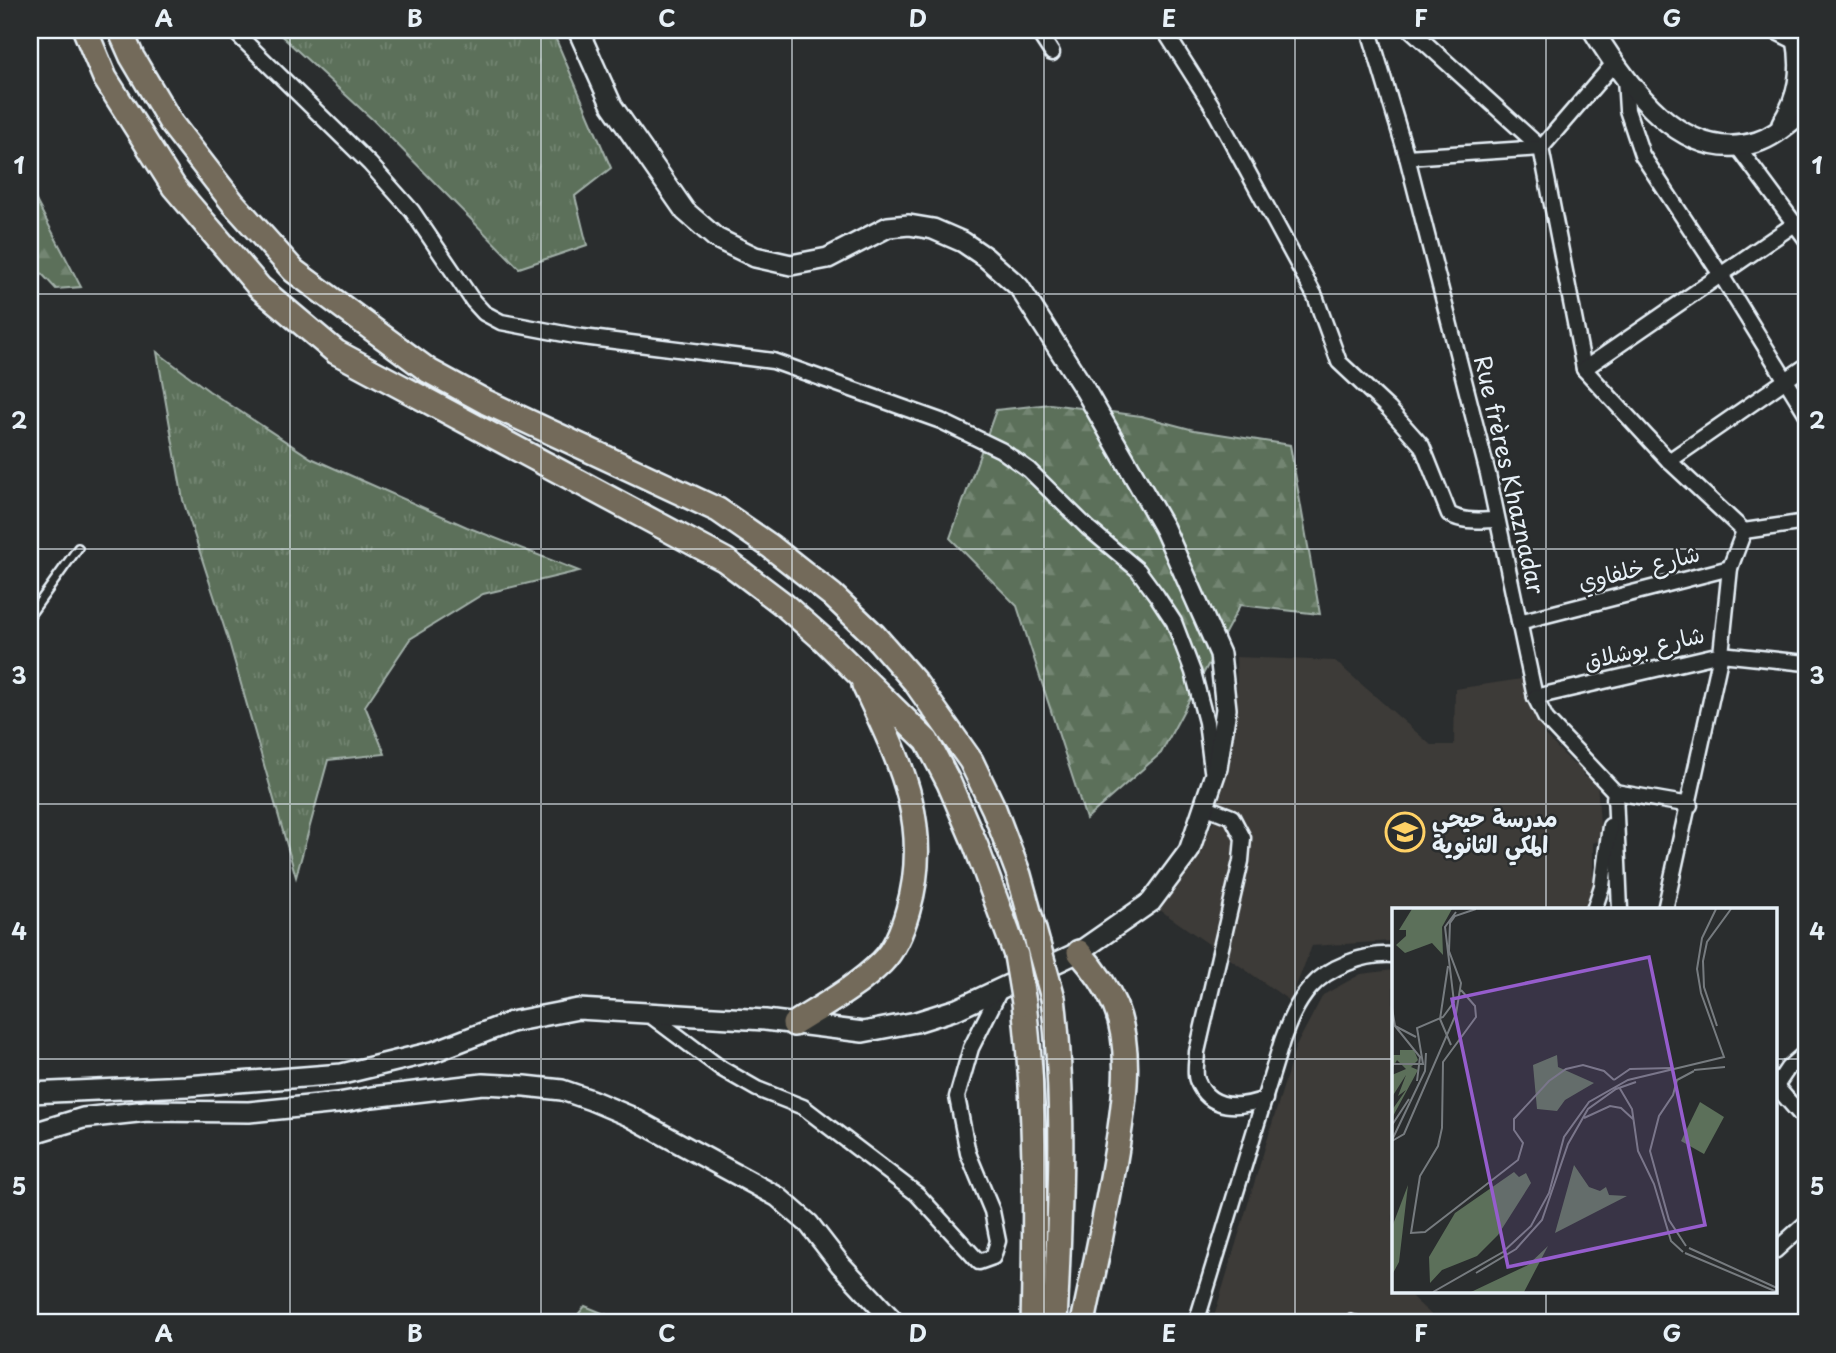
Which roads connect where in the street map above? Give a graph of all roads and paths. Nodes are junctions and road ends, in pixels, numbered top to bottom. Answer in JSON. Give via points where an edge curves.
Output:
{"nodes":[{"id":1,"x":85,"y":30,"type":"edge"},
{"id":2,"x":120,"y":30,"type":"edge"},
{"id":3,"x":233,"y":30,"type":"edge"},
{"id":4,"x":578,"y":30,"type":"edge"},
{"id":5,"x":1037,"y":30,"type":"edge"},
{"id":6,"x":1164,"y":30,"type":"edge"},
{"id":7,"x":1370,"y":30,"type":"edge"},
{"id":8,"x":1411,"y":30,"type":"edge"},
{"id":9,"x":1593,"y":30,"type":"edge"},
{"id":10,"x":1778,"y":30,"type":"edge"},
{"id":11,"x":1801,"y":41,"type":"edge"},
{"id":12,"x":1052,"y":53,"type":"dead end"},
{"id":13,"x":1620,"y":70,"type":"junction"},
{"id":14,"x":1806,"y":110,"type":"edge"},
{"id":15,"x":1773,"y":135,"type":"junction"},
{"id":16,"x":1737,"y":146,"type":"junction"},
{"id":17,"x":1541,"y":148,"type":"junction"},
{"id":18,"x":1407,"y":157,"type":"junction"},
{"id":19,"x":1796,"y":223,"type":"junction"},
{"id":20,"x":1806,"y":239,"type":"edge"},
{"id":21,"x":1721,"y":275,"type":"junction"},
{"id":22,"x":1806,"y":366,"type":"edge"},
{"id":23,"x":1584,"y":369,"type":"junction"},
{"id":24,"x":1785,"y":379,"type":"junction"},
{"id":25,"x":1806,"y":413,"type":"edge"},
{"id":26,"x":1669,"y":461,"type":"junction"},
{"id":27,"x":1497,"y":520,"type":"junction"},
{"id":28,"x":1806,"y":522,"type":"edge"},
{"id":29,"x":1744,"y":531,"type":"junction"},
{"id":30,"x":78,"y":548,"type":"dead end"},
{"id":31,"x":1730,"y":568,"type":"junction"},
{"id":32,"x":30,"y":615,"type":"edge"},
{"id":33,"x":1519,"y":622,"type":"junction"},
{"id":34,"x":1721,"y":654,"type":"junction"},
{"id":35,"x":1806,"y":663,"type":"edge"},
{"id":36,"x":856,"y":669,"type":"junction"},
{"id":37,"x":1535,"y":697,"type":"junction"},
{"id":38,"x":1214,"y":778,"type":"junction"},
{"id":39,"x":1615,"y":792,"type":"junction"},
{"id":40,"x":1690,"y":805,"type":"junction"},
{"id":41,"x":1205,"y":806,"type":"junction"},
{"id":42,"x":1595,"y":908,"type":"edge"},
{"id":43,"x":1620,"y":908,"type":"edge"},
{"id":44,"x":1665,"y":908,"type":"edge"},
{"id":45,"x":1079,"y":952,"type":"junction"},
{"id":46,"x":1392,"y":955,"type":"edge"},
{"id":47,"x":1000,"y":990,"type":"junction"},
{"id":48,"x":646,"y":1012,"type":"junction"},
{"id":49,"x":794,"y":1024,"type":"junction"},
{"id":50,"x":1806,"y":1052,"type":"edge"},
{"id":51,"x":367,"y":1067,"type":"junction"},
{"id":52,"x":1776,"y":1085,"type":"edge"},
{"id":53,"x":1776,"y":1087,"type":"edge"},
{"id":54,"x":30,"y":1093,"type":"edge"},
{"id":55,"x":372,"y":1097,"type":"junction"},
{"id":56,"x":1265,"y":1099,"type":"junction"},
{"id":57,"x":1806,"y":1121,"type":"edge"},
{"id":58,"x":30,"y":1134,"type":"edge"},
{"id":59,"x":1806,"y":1223,"type":"edge"},
{"id":60,"x":1776,"y":1250,"type":"edge"},
{"id":61,"x":895,"y":1323,"type":"edge"},
{"id":62,"x":1033,"y":1323,"type":"edge"},
{"id":63,"x":1055,"y":1323,"type":"edge"},
{"id":64,"x":1083,"y":1323,"type":"edge"},
{"id":65,"x":1196,"y":1323,"type":"edge"},
{"id":66,"x":1349,"y":1323,"type":"edge"},
{"id":67,"x":1366,"y":1323,"type":"edge"}],
"edges":[{"from":1,"to":36,"type":"highway","via":[[106,78],[174,187],[260,288],[296,320],[336,352],[725,560]]},
{"from":2,"to":63,"type":"highway","bridge":true,"via":[[171,123],[294,271],[429,371],[718,510],[832,595],[915,682],[971,761],[994,809],[1019,875],[1053,998],[1060,1110]]},
{"from":3,"to":38,"type":"street","via":[[412,211],[484,313],[501,322],[575,336],[772,361],[941,421],[1001,450],[1029,470],[1138,570],[1174,622],[1206,722]]},
{"from":4,"to":38,"type":"main road","via":[[612,106],[685,211],[716,238],[755,257],[791,265],[828,258],[888,227],[909,225],[963,242],[1020,287],[1164,528],[1220,654],[1226,709]]},
{"from":5,"to":12,"type":"street"},
{"from":6,"to":27,"type":"street","via":[[1211,104],[1315,296],[1339,362],[1422,446],[1449,514],[1458,519]]},
{"from":7,"to":18,"type":"street","name":"Rue frères Khaznadar"},
{"from":8,"to":17,"type":"street"},
{"from":9,"to":13,"type":"main road"},
{"from":10,"to":11,"type":"main road"},
{"from":11,"to":15,"type":"main road","via":[[1792,107]]},
{"from":13,"to":16,"type":"main road","via":[[1668,124],[1683,134],[1700,142]]},
{"from":13,"to":17,"type":"street"},
{"from":13,"to":21,"type":"street","via":[[1642,155]]},
{"from":14,"to":15,"type":"main road"},
{"from":15,"to":16,"type":"main road"},
{"from":16,"to":19,"type":"street"},
{"from":17,"to":18,"type":"street"},
{"from":17,"to":23,"type":"street"},
{"from":18,"to":27,"type":"street","name":"Rue frères Khaznadar"},
{"from":19,"to":20,"type":"street"},
{"from":19,"to":21,"type":"street"},
{"from":21,"to":23,"type":"street"},
{"from":21,"to":24,"type":"street"},
{"from":22,"to":24,"type":"street"},
{"from":23,"to":26,"type":"street"},
{"from":24,"to":25,"type":"street"},
{"from":24,"to":26,"type":"street"},
{"from":26,"to":29,"type":"street"},
{"from":27,"to":33,"type":"street","name":"Rue frères Khaznadar"},
{"from":28,"to":29,"type":"street"},
{"from":29,"to":31,"type":"street","name":"شارع خلفاوي"},
{"from":30,"to":32,"type":"lane"},
{"from":31,"to":33,"type":"street","name":"شارع خلفاوي"},
{"from":31,"to":34,"type":"street"},
{"from":33,"to":37,"type":"street","name":"Rue frères Khaznadar"},
{"from":34,"to":35,"type":"street","name":"شارع بوشلاق"},
{"from":34,"to":37,"type":"street","name":"شارع بوشلاق"},
{"from":34,"to":40,"type":"street"},
{"from":36,"to":49,"type":"highway","via":[[900,762],[914,815],[918,848],[914,892],[902,932],[884,961]]},
{"from":36,"to":62,"type":"highway","bridge":true,"via":[[927,741],[970,833],[1016,955],[1030,1055],[1036,1206]]},
{"from":37,"to":39,"type":"street","name":"Rue frères Khaznadar","via":[[1546,719]]},
{"from":38,"to":41,"type":"main road"},
{"from":39,"to":40,"type":"street"},
{"from":39,"to":42,"type":"street"},
{"from":39,"to":43,"type":"street"},
{"from":40,"to":44,"type":"street"},
{"from":41,"to":45,"type":"main road","via":[[1189,850],[1151,902]]},
{"from":41,"to":56,"type":"street","via":[[1232,817],[1243,838],[1197,1052],[1196,1079],[1208,1097],[1227,1106]]},
{"from":45,"to":47,"type":"main road"},
{"from":45,"to":64,"type":"highway","via":[[1100,976],[1116,1008],[1125,1076],[1108,1203]]},
{"from":46,"to":56,"type":"street","via":[[1338,967],[1311,987],[1290,1021]]},
{"from":47,"to":48,"type":"street","via":[[971,1048],[957,1097],[968,1153],[992,1211],[998,1241],[993,1257],[979,1262],[917,1194],[803,1107],[722,1069]]},
{"from":47,"to":49,"type":"main road","via":[[916,1023],[863,1032]]},
{"from":48,"to":49,"type":"main road"},
{"from":48,"to":51,"type":"main road","via":[[578,1009],[511,1022],[433,1052]]},
{"from":50,"to":52,"type":"street"},
{"from":51,"to":54,"type":"main road","via":[[287,1079]]},
{"from":51,"to":55,"type":"main road","via":[[364,1084]]},
{"from":53,"to":57,"type":"street"},
{"from":55,"to":58,"type":"main road","via":[[249,1112],[146,1111],[83,1118]]},
{"from":55,"to":61,"type":"main road","via":[[483,1084],[562,1090],[592,1100],[778,1197],[809,1224]]},
{"from":56,"to":65,"type":"street"},
{"from":59,"to":60,"type":"street"},
{"from":66,"to":67,"type":"lane","via":[[1351,1319]]}]}
